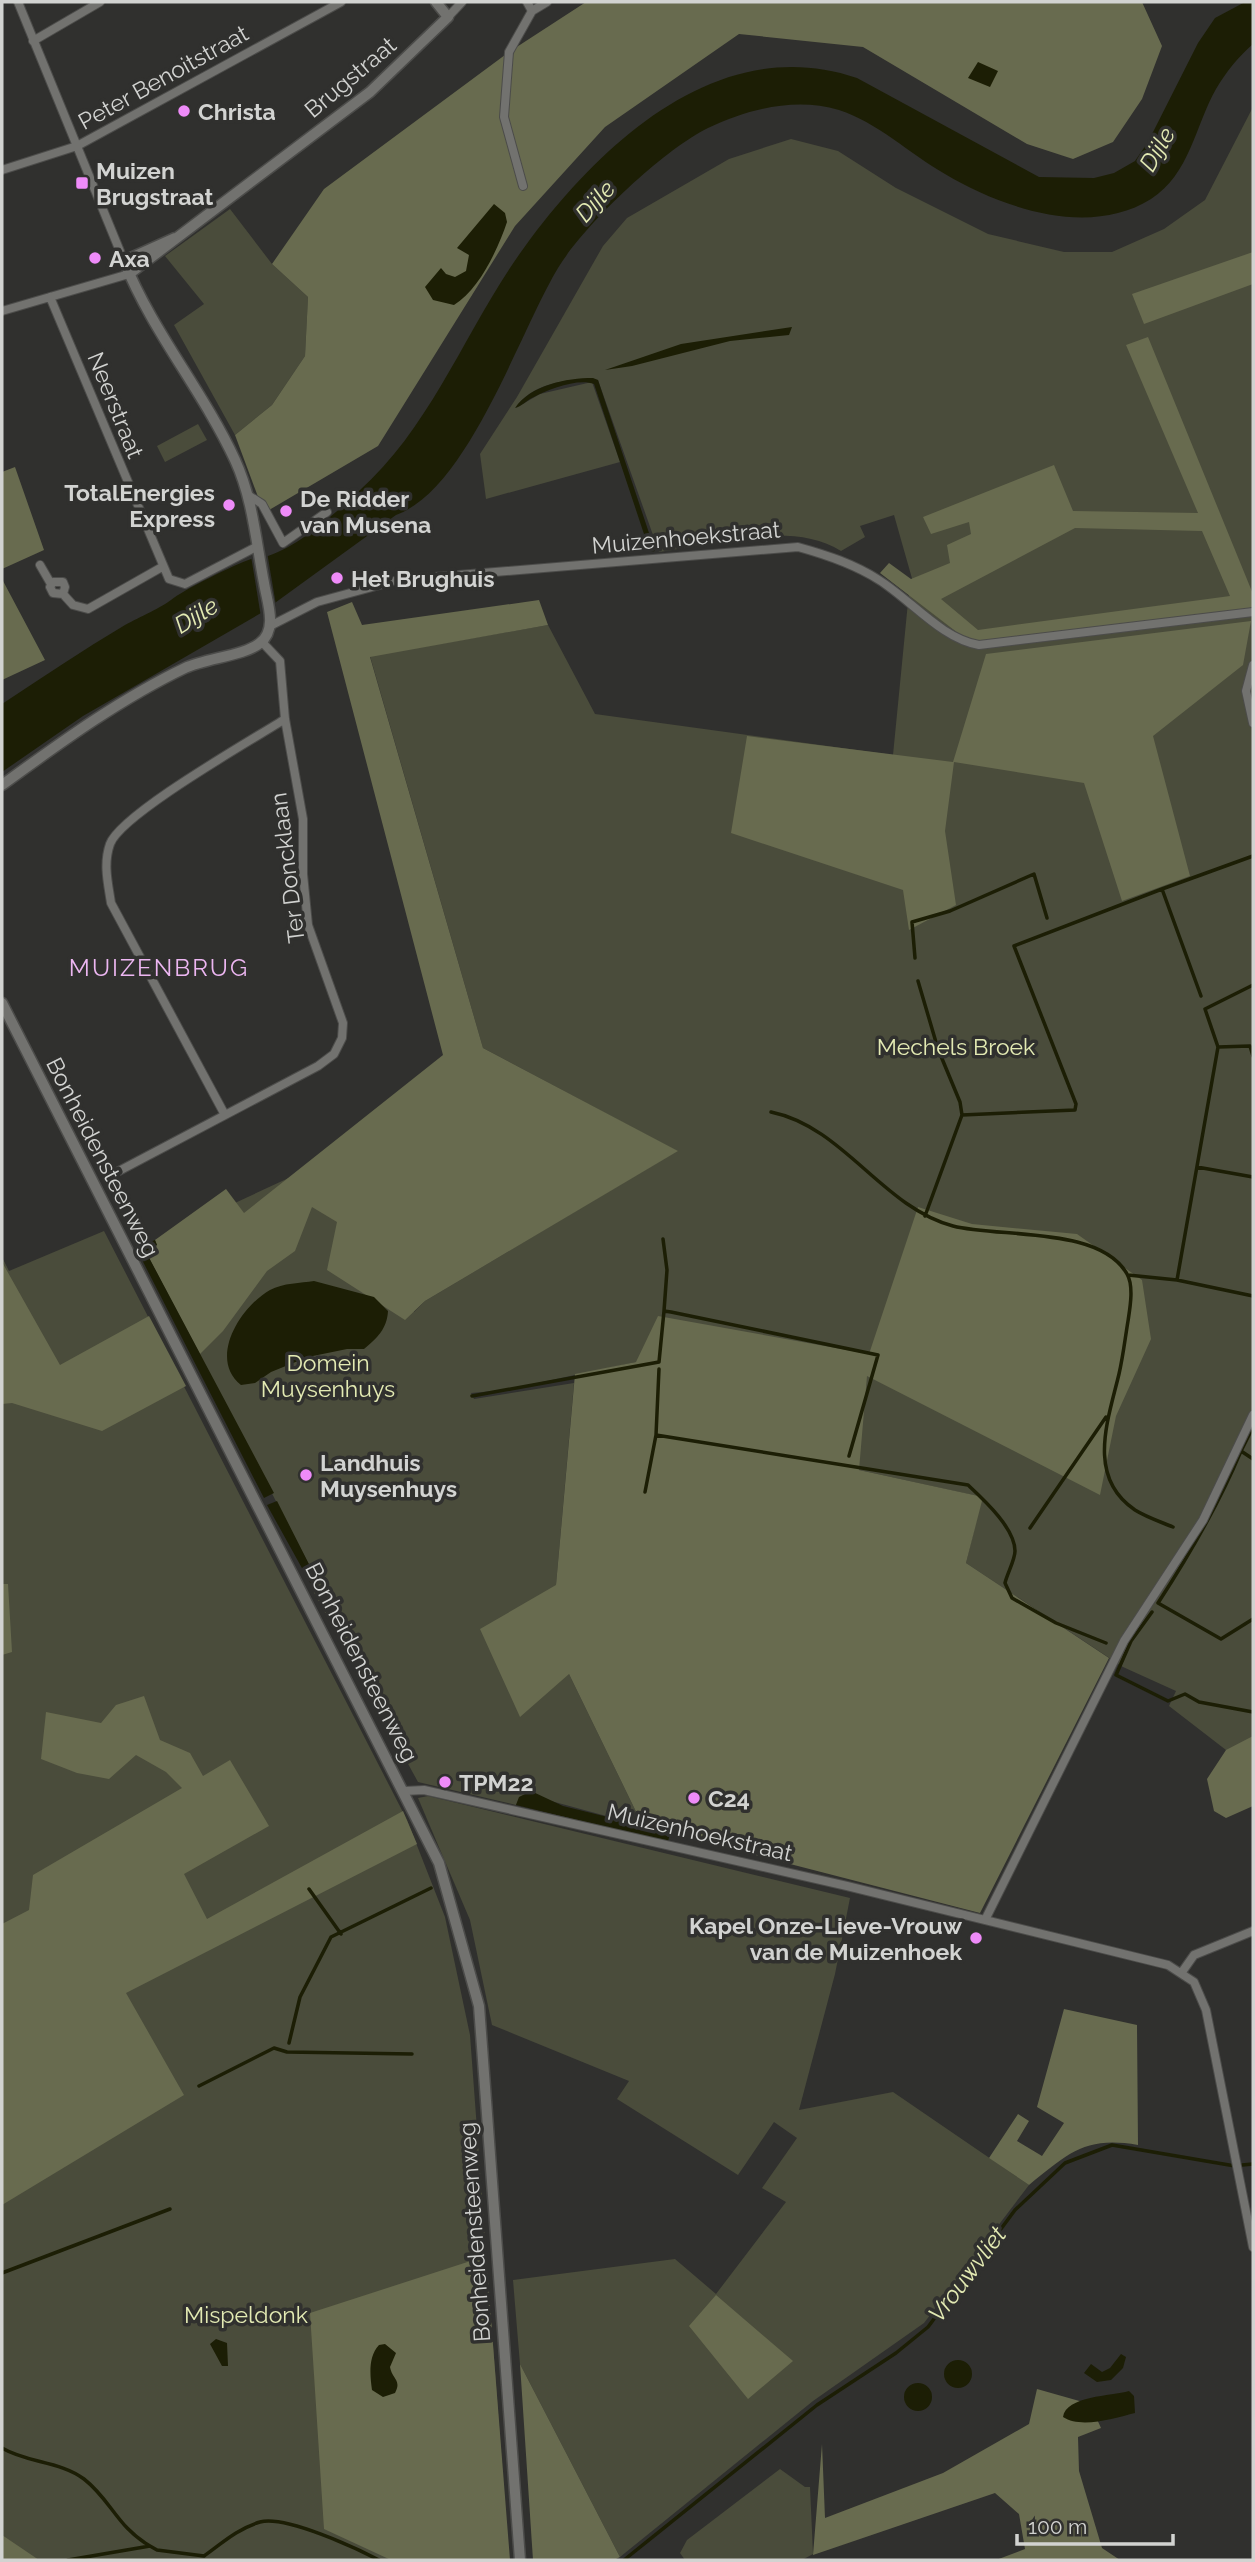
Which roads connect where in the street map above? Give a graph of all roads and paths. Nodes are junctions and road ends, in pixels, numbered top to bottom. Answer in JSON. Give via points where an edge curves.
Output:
{"nodes":[{"id":1,"x":18,"y":2,"type":"edge"},
{"id":2,"x":100,"y":2,"type":"edge"},
{"id":3,"x":341,"y":2,"type":"edge"},
{"id":4,"x":436,"y":2,"type":"edge"},
{"id":5,"x":462,"y":2,"type":"edge"},
{"id":6,"x":527,"y":2,"type":"edge"},
{"id":7,"x":547,"y":2,"type":"edge"},
{"id":8,"x":532,"y":11,"type":"junction"},
{"id":9,"x":448,"y":17,"type":"junction"},
{"id":10,"x":33,"y":41,"type":"junction"},
{"id":11,"x":77,"y":146,"type":"junction"},
{"id":12,"x":2,"y":170,"type":"edge"},
{"id":13,"x":523,"y":187,"type":"dead end"},
{"id":14,"x":174,"y":238,"type":"junction"},
{"id":15,"x":124,"y":261,"type":"junction"},
{"id":16,"x":129,"y":274,"type":"junction"},
{"id":17,"x":50,"y":297,"type":"junction"},
{"id":18,"x":2,"y":312,"type":"edge"},
{"id":19,"x":248,"y":495,"type":"junction"},
{"id":20,"x":327,"y":512,"type":"dead end"},
{"id":21,"x":258,"y":548,"type":"junction"},
{"id":22,"x":40,"y":565,"type":"dead end"},
{"id":23,"x":162,"y":568,"type":"junction"},
{"id":24,"x":1253,"y":612,"type":"edge"},
{"id":25,"x":270,"y":620,"type":"junction"},
{"id":26,"x":262,"y":642,"type":"junction"},
{"id":27,"x":1253,"y":665,"type":"edge"},
{"id":28,"x":285,"y":719,"type":"junction"},
{"id":29,"x":1253,"y":723,"type":"edge"},
{"id":30,"x":2,"y":785,"type":"edge"},
{"id":31,"x":2,"y":1003,"type":"edge"},
{"id":32,"x":225,"y":1115,"type":"junction"},
{"id":33,"x":117,"y":1172,"type":"dead end"},
{"id":34,"x":1253,"y":1415,"type":"edge"},
{"id":35,"x":404,"y":1791,"type":"junction"},
{"id":36,"x":985,"y":1920,"type":"junction"},
{"id":37,"x":1253,"y":1931,"type":"edge"},
{"id":38,"x":1182,"y":1972,"type":"junction"},
{"id":39,"x":1253,"y":2247,"type":"edge"},
{"id":40,"x":520,"y":2560,"type":"edge"}],
"edges":[{"from":1,"to":10,"type":"street"},
{"from":2,"to":10,"type":"street"},
{"from":3,"to":11,"type":"street","name":"Peter Benoitstraat"},
{"from":4,"to":9,"type":"street"},
{"from":5,"to":9,"type":"street"},
{"from":6,"to":8,"type":"street"},
{"from":7,"to":8,"type":"street"},
{"from":8,"to":13,"type":"street","via":[[509,52],[504,117]]},
{"from":9,"to":14,"type":"street","name":"Brugstraat","via":[[370,92]]},
{"from":10,"to":11,"type":"street"},
{"from":11,"to":12,"type":"street","name":"Peter Benoitstraat"},
{"from":11,"to":15,"type":"street"},
{"from":14,"to":15,"type":"street","name":"Brugstraat"},
{"from":14,"to":16,"type":"street","name":"Brugstraat"},
{"from":15,"to":16,"type":"street"},
{"from":16,"to":17,"type":"street"},
{"from":16,"to":19,"type":"street","via":[[230,449]]},
{"from":17,"to":18,"type":"street"},
{"from":17,"to":23,"type":"street","name":"Neerstraat"},
{"from":19,"to":20,"type":"street","via":[[261,504],[283,542]]},
{"from":19,"to":21,"type":"street"},
{"from":21,"to":23,"type":"street","via":[[185,584],[173,583]]},
{"from":21,"to":25,"type":"street"},
{"from":22,"to":23,"type":"street","via":[[51,584],[63,582],[63,594],[73,605],[88,609]]},
{"from":24,"to":25,"type":"street","name":"Muizenhoekstraat","via":[[979,645],[962,642],[878,579],[835,557],[798,547],[398,580]]},
{"from":25,"to":26,"type":"street"},
{"from":26,"to":28,"type":"street","name":"Ter Doncklaan","via":[[279,661]]},
{"from":26,"to":30,"type":"street","via":[[184,668],[92,721]]},
{"from":27,"to":29,"type":"street","via":[[1246,691]]},
{"from":28,"to":32,"type":"street","name":"Ter Doncklaan","via":[[303,819],[308,925],[338,1003],[342,1038],[334,1054],[318,1066]]},
{"from":28,"to":32,"type":"street","via":[[124,824],[110,843],[106,869],[111,903]]},
{"from":31,"to":35,"type":"street","name":"Bonheidensteenweg"},
{"from":32,"to":33,"type":"street","name":"Ter Doncklaan"},
{"from":34,"to":36,"type":"street","via":[[1203,1520],[1124,1641]]},
{"from":35,"to":36,"type":"street","name":"Muizenhoekstraat","via":[[434,1792]]},
{"from":35,"to":40,"type":"street","name":"Bonheidensteenweg","via":[[439,1863],[478,2006]]},
{"from":36,"to":38,"type":"street","name":"Muizenhoekstraat"},
{"from":37,"to":38,"type":"street","via":[[1194,1955]]},
{"from":38,"to":39,"type":"street","via":[[1194,1982],[1206,2010]]}]}
